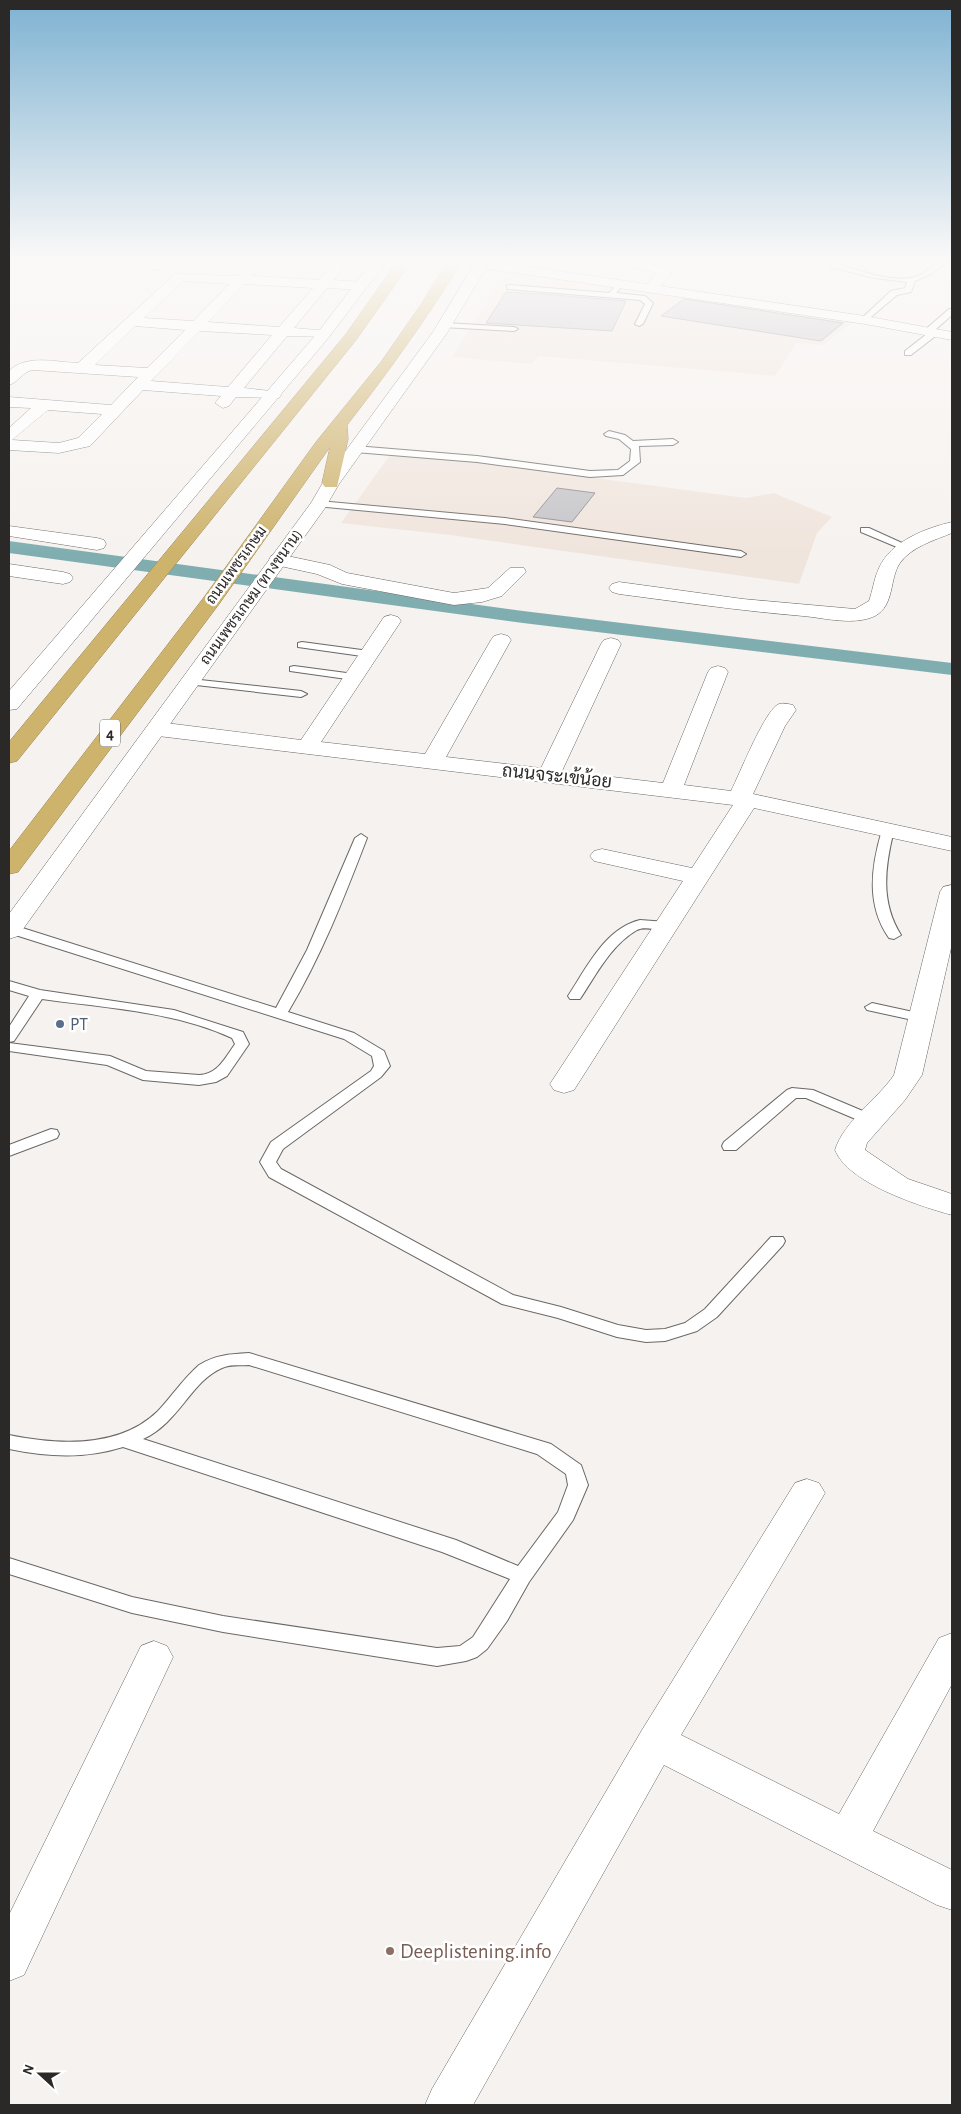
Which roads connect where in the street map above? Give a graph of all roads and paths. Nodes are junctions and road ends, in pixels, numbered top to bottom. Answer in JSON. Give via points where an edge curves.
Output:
{"nodes":[{"id":1,"x":95,"y":357,"type":"edge"},
{"id":2,"x":165,"y":357,"type":"edge"},
{"id":3,"x":263,"y":357,"type":"edge"},
{"id":4,"x":305,"y":357,"type":"edge"},
{"id":5,"x":334,"y":357,"type":"edge"},
{"id":6,"x":391,"y":357,"type":"edge"},
{"id":7,"x":422,"y":357,"type":"edge"},
{"id":8,"x":82,"y":368,"type":"junction"},
{"id":9,"x":145,"y":378,"type":"junction"},
{"id":10,"x":9,"y":380,"type":"edge"},
{"id":11,"x":280,"y":386,"type":"junction"},
{"id":12,"x":231,"y":393,"type":"junction"},
{"id":13,"x":9,"y":402,"type":"edge"},
{"id":14,"x":44,"y":405,"type":"junction"},
{"id":15,"x":113,"y":410,"type":"junction"},
{"id":16,"x":288,"y":412,"type":"junction"},
{"id":17,"x":339,"y":424,"type":"junction"},
{"id":18,"x":609,"y":434,"type":"dead end"},
{"id":19,"x":9,"y":436,"type":"edge"},
{"id":20,"x":674,"y":442,"type":"dead end"},
{"id":21,"x":632,"y":444,"type":"junction"},
{"id":22,"x":9,"y":445,"type":"edge"},
{"id":23,"x":355,"y":449,"type":"junction"},
{"id":24,"x":331,"y":482,"type":"junction"},
{"id":25,"x":319,"y":504,"type":"junction"},
{"id":26,"x":952,"y":527,"type":"edge"},
{"id":27,"x":865,"y":530,"type":"dead end"},
{"id":28,"x":9,"y":532,"type":"edge"},
{"id":29,"x":97,"y":544,"type":"dead end"},
{"id":30,"x":908,"y":548,"type":"junction"},
{"id":31,"x":741,"y":554,"type":"dead end"},
{"id":32,"x":276,"y":563,"type":"junction"},
{"id":33,"x":9,"y":570,"type":"edge"},
{"id":34,"x":517,"y":572,"type":"dead end"},
{"id":35,"x":64,"y":578,"type":"dead end"},
{"id":36,"x":619,"y":588,"type":"dead end"},
{"id":37,"x":391,"y":621,"type":"dead end"},
{"id":38,"x":501,"y":640,"type":"dead end"},
{"id":39,"x":611,"y":644,"type":"dead end"},
{"id":40,"x":302,"y":646,"type":"dead end"},
{"id":41,"x":369,"y":654,"type":"junction"},
{"id":42,"x":294,"y":669,"type":"dead end"},
{"id":43,"x":718,"y":672,"type":"dead end"},
{"id":44,"x":354,"y":677,"type":"junction"},
{"id":45,"x":191,"y":682,"type":"junction"},
{"id":46,"x":301,"y":694,"type":"dead end"},
{"id":47,"x":9,"y":704,"type":"edge"},
{"id":48,"x":785,"y":710,"type":"dead end"},
{"id":49,"x":158,"y":729,"type":"junction"},
{"id":50,"x":307,"y":747,"type":"junction"},
{"id":51,"x":9,"y":756,"type":"edge"},
{"id":52,"x":431,"y":763,"type":"junction"},
{"id":53,"x":549,"y":775,"type":"junction"},
{"id":54,"x":671,"y":790,"type":"junction"},
{"id":55,"x":743,"y":800,"type":"junction"},
{"id":56,"x":888,"y":830,"type":"junction"},
{"id":57,"x":361,"y":838,"type":"dead end"},
{"id":58,"x":952,"y":844,"type":"edge"},
{"id":59,"x":602,"y":856,"type":"dead end"},
{"id":60,"x":9,"y":868,"type":"edge"},
{"id":61,"x":699,"y":877,"type":"junction"},
{"id":62,"x":952,"y":892,"type":"edge"},
{"id":63,"x":667,"y":926,"type":"junction"},
{"id":64,"x":10,"y":930,"type":"edge"},
{"id":65,"x":894,"y":935,"type":"dead end"},
{"id":66,"x":9,"y":985,"type":"edge"},
{"id":67,"x":38,"y":994,"type":"junction"},
{"id":68,"x":575,"y":996,"type":"dead end"},
{"id":69,"x":872,"y":1007,"type":"dead end"},
{"id":70,"x":280,"y":1014,"type":"junction"},
{"id":71,"x":922,"y":1018,"type":"junction"},
{"id":72,"x":9,"y":1038,"type":"edge"},
{"id":73,"x":9,"y":1047,"type":"edge"},
{"id":74,"x":564,"y":1084,"type":"dead end"},
{"id":75,"x":871,"y":1120,"type":"junction"},
{"id":76,"x":51,"y":1134,"type":"dead end"},
{"id":77,"x":730,"y":1146,"type":"dead end"},
{"id":78,"x":9,"y":1151,"type":"edge"},
{"id":79,"x":952,"y":1205,"type":"edge"},
{"id":80,"x":777,"y":1241,"type":"dead end"},
{"id":81,"x":123,"y":1440,"type":"junction"},
{"id":82,"x":9,"y":1442,"type":"edge"},
{"id":83,"x":807,"y":1493,"type":"dead end"},
{"id":84,"x":9,"y":1566,"type":"edge"},
{"id":85,"x":522,"y":1576,"type":"junction"},
{"id":86,"x":952,"y":1649,"type":"edge"},
{"id":87,"x":154,"y":1656,"type":"dead end"},
{"id":88,"x":656,"y":1742,"type":"junction"},
{"id":89,"x":847,"y":1838,"type":"junction"},
{"id":90,"x":952,"y":1891,"type":"edge"},
{"id":91,"x":9,"y":1960,"type":"edge"},
{"id":92,"x":448,"y":2105,"type":"edge"}],
"edges":[{"from":1,"to":8,"type":"street"},
{"from":2,"to":9,"type":"street"},
{"from":3,"to":12,"type":"street"},
{"from":4,"to":11,"type":"street"},
{"from":5,"to":16,"type":"highway"},
{"from":6,"to":17,"type":"highway","name":"ถนนเพชรเกษม","number":"4"},
{"from":7,"to":23,"type":"street","name":"ถนนเพชรเกษม (ทางขนาน)","number":"4"},
{"from":8,"to":9,"type":"street"},
{"from":8,"to":10,"type":"street","via":[[28,365]]},
{"from":9,"to":12,"type":"street"},
{"from":9,"to":15,"type":"street"},
{"from":11,"to":12,"type":"street"},
{"from":11,"to":16,"type":"highway","via":[[291,391]]},
{"from":11,"to":47,"type":"street"},
{"from":13,"to":14,"type":"street"},
{"from":14,"to":15,"type":"street"},
{"from":14,"to":19,"type":"street"},
{"from":15,"to":22,"type":"street","via":[[84,442],[71,447]]},
{"from":16,"to":51,"type":"highway"},
{"from":17,"to":24,"type":"highway","via":[[340,439]]},
{"from":17,"to":60,"type":"highway","name":"ถนนเพชรเกษม","number":"4","via":[[212,600]]},
{"from":18,"to":21,"type":"lane"},
{"from":20,"to":21,"type":"lane"},
{"from":21,"to":23,"type":"lane","via":[[637,455],[635,462],[620,473],[605,474]]},
{"from":23,"to":24,"type":"street","name":"ถนนเพชรเกษม (ทางขนาน)","number":"4"},
{"from":24,"to":25,"type":"street","name":"ถนนเพชรเกษม (ทางขนาน)","number":"4"},
{"from":25,"to":31,"type":"lane","via":[[505,521]]},
{"from":25,"to":32,"type":"street","name":"ถนนเพชรเกษม (ทางขนาน)","number":"4"},
{"from":26,"to":30,"type":"street"},
{"from":27,"to":30,"type":"lane"},
{"from":28,"to":29,"type":"street"},
{"from":30,"to":36,"type":"street","via":[[890,564],[875,609],[868,614],[752,606]]},
{"from":32,"to":34,"type":"street","via":[[323,569],[342,578],[454,599],[494,592]]},
{"from":32,"to":45,"type":"street","name":"ถนนเพชรเกษม (ทางขนาน)","number":"4"},
{"from":33,"to":35,"type":"street"},
{"from":37,"to":41,"type":"street"},
{"from":38,"to":52,"type":"street"},
{"from":39,"to":53,"type":"street"},
{"from":40,"to":41,"type":"lane"},
{"from":41,"to":44,"type":"street"},
{"from":42,"to":44,"type":"lane"},
{"from":43,"to":54,"type":"street"},
{"from":44,"to":50,"type":"street"},
{"from":45,"to":46,"type":"lane"},
{"from":45,"to":49,"type":"street","name":"ถนนเพชรเกษม (ทางขนาน)","number":"4"},
{"from":48,"to":55,"type":"street","via":[[774,725]]},
{"from":49,"to":50,"type":"street","name":"ถนนจระเข้น้อย"},
{"from":49,"to":64,"type":"street","name":"ถนนเพชรเกษม (ทางขนาน)","number":"4"},
{"from":50,"to":52,"type":"street","name":"ถนนจระเข้น้อย"},
{"from":52,"to":53,"type":"street","name":"ถนนจระเข้น้อย"},
{"from":53,"to":54,"type":"street","name":"ถนนจระเข้น้อย"},
{"from":54,"to":55,"type":"street","name":"ถนนจระเข้น้อย"},
{"from":55,"to":56,"type":"street","name":"ถนนจระเข้น้อย"},
{"from":55,"to":61,"type":"street"},
{"from":56,"to":58,"type":"street","name":"ถนนจระเข้น้อย"},
{"from":56,"to":65,"type":"lane","via":[[883,846],[879,898],[886,924]]},
{"from":57,"to":70,"type":"lane","via":[[316,950]]},
{"from":59,"to":61,"type":"street"},
{"from":61,"to":63,"type":"street"},
{"from":62,"to":71,"type":"street"},
{"from":63,"to":68,"type":"lane","via":[[646,923],[632,926],[612,945]]},
{"from":63,"to":74,"type":"street"},
{"from":64,"to":70,"type":"lane"},
{"from":66,"to":67,"type":"lane"},
{"from":67,"to":72,"type":"lane"},
{"from":67,"to":73,"type":"lane","via":[[174,1014],[227,1030],[238,1035],[242,1044],[222,1074],[199,1080],[143,1075],[110,1061]]},
{"from":69,"to":71,"type":"lane"},
{"from":70,"to":80,"type":"lane","via":[[349,1036],[379,1054],[382,1066],[376,1074],[277,1146],[268,1162],[275,1173],[508,1300],[617,1331],[646,1336],[665,1335],[691,1326],[711,1313]]},
{"from":71,"to":75,"type":"street","via":[[908,1076]]},
{"from":75,"to":77,"type":"lane","via":[[821,1097],[808,1093],[792,1094]]},
{"from":75,"to":79,"type":"street","via":[[853,1140],[850,1150],[853,1158],[897,1186]]},
{"from":76,"to":78,"type":"lane"},
{"from":81,"to":82,"type":"lane","via":[[79,1451],[32,1448]]},
{"from":81,"to":85,"type":"lane","via":[[449,1546]]},
{"from":81,"to":85,"type":"lane","via":[[156,1423],[206,1369],[225,1360],[249,1359],[544,1449],[574,1470],[578,1485],[566,1515]]},
{"from":83,"to":88,"type":"street"},
{"from":84,"to":85,"type":"lane","via":[[132,1605],[223,1624],[436,1657],[457,1656],[475,1648]]},
{"from":86,"to":89,"type":"street"},
{"from":87,"to":91,"type":"street"},
{"from":88,"to":89,"type":"street"},
{"from":88,"to":92,"type":"street"},
{"from":89,"to":90,"type":"street"}]}
